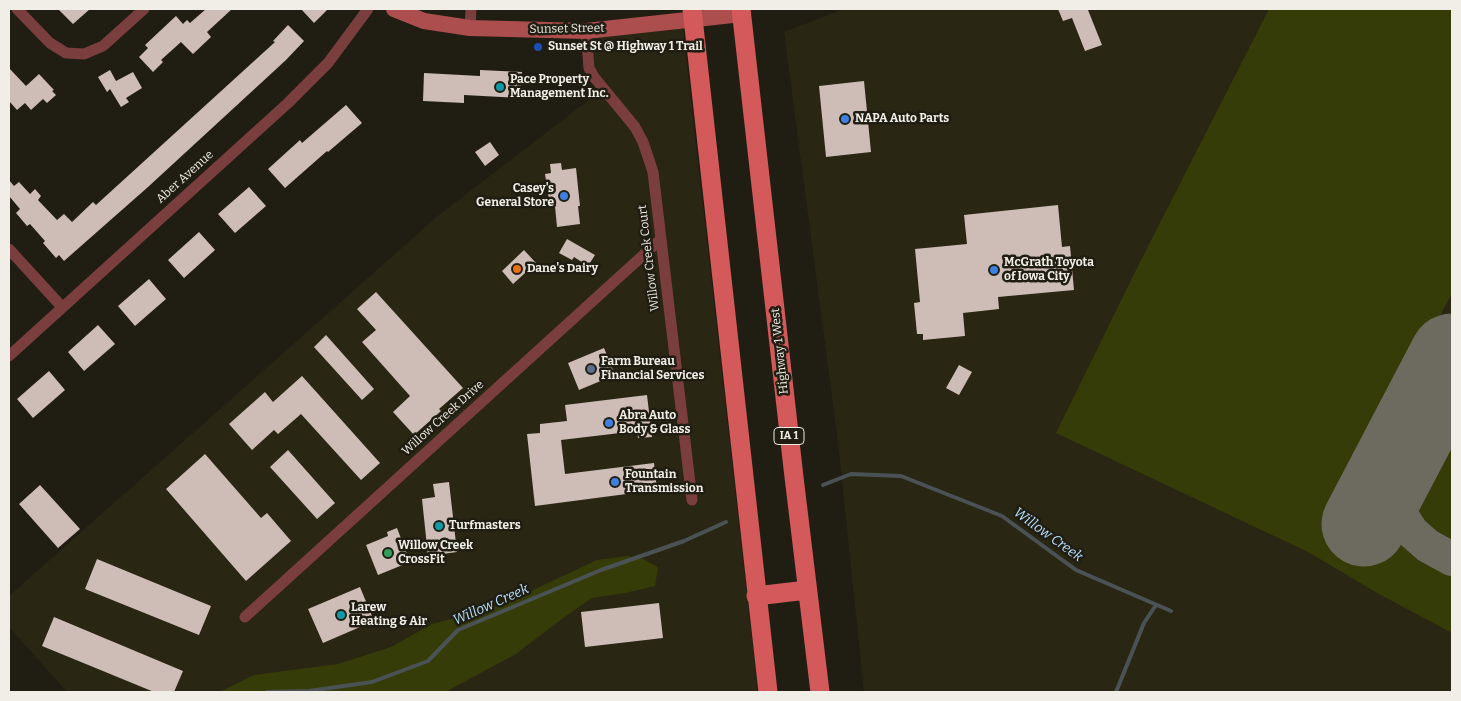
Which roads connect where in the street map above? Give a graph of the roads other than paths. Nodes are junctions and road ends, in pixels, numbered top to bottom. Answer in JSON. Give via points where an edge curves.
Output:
{"nodes":[{"id":1,"x":17,"y":9,"type":"edge"},
{"id":2,"x":144,"y":9,"type":"edge"},
{"id":3,"x":368,"y":9,"type":"edge"},
{"id":4,"x":394,"y":9,"type":"edge"},
{"id":5,"x":471,"y":9,"type":"edge"},
{"id":6,"x":742,"y":11,"type":"edge"},
{"id":7,"x":693,"y":14,"type":"edge"},
{"id":8,"x":470,"y":28,"type":"junction"},
{"id":9,"x":586,"y":31,"type":"junction"},
{"id":10,"x":661,"y":239,"type":"junction"},
{"id":11,"x":9,"y":250,"type":"edge"},
{"id":12,"x":62,"y":307,"type":"junction"},
{"id":13,"x":9,"y":356,"type":"edge"},
{"id":14,"x":692,"y":500,"type":"dead end"},
{"id":15,"x":807,"y":590,"type":"junction"},
{"id":16,"x":756,"y":596,"type":"junction"},
{"id":17,"x":245,"y":617,"type":"dead end"},
{"id":18,"x":768,"y":692,"type":"edge"},
{"id":19,"x":820,"y":692,"type":"edge"}],
"edges":[{"from":1,"to":2,"type":"street","via":[[50,43],[66,53],[84,54],[103,46]]},
{"from":3,"to":12,"type":"street","name":"Aber Avenue","via":[[328,63],[288,104]]},
{"from":4,"to":8,"type":"street","name":"Sunset Street","via":[[424,21]]},
{"from":5,"to":8,"type":"street"},
{"from":6,"to":7,"type":"street","name":"Sunset Street"},
{"from":6,"to":15,"type":"main road","name":"Highway 1 West","number":"IA 1"},
{"from":7,"to":9,"type":"street","name":"Sunset Street"},
{"from":7,"to":16,"type":"main road"},
{"from":8,"to":9,"type":"street","name":"Sunset Street"},
{"from":9,"to":10,"type":"street","name":"Willow Creek Court","via":[[589,68],[635,127],[649,156]]},
{"from":10,"to":14,"type":"street","name":"Willow Creek Court"},
{"from":10,"to":17,"type":"street","name":"Willow Creek Drive"},
{"from":11,"to":12,"type":"street"},
{"from":12,"to":13,"type":"street","name":"Aber Avenue"},
{"from":15,"to":16,"type":"main road"},
{"from":15,"to":19,"type":"main road","name":"Highway 1 West","number":"IA 1"},
{"from":16,"to":18,"type":"main road"}]}
